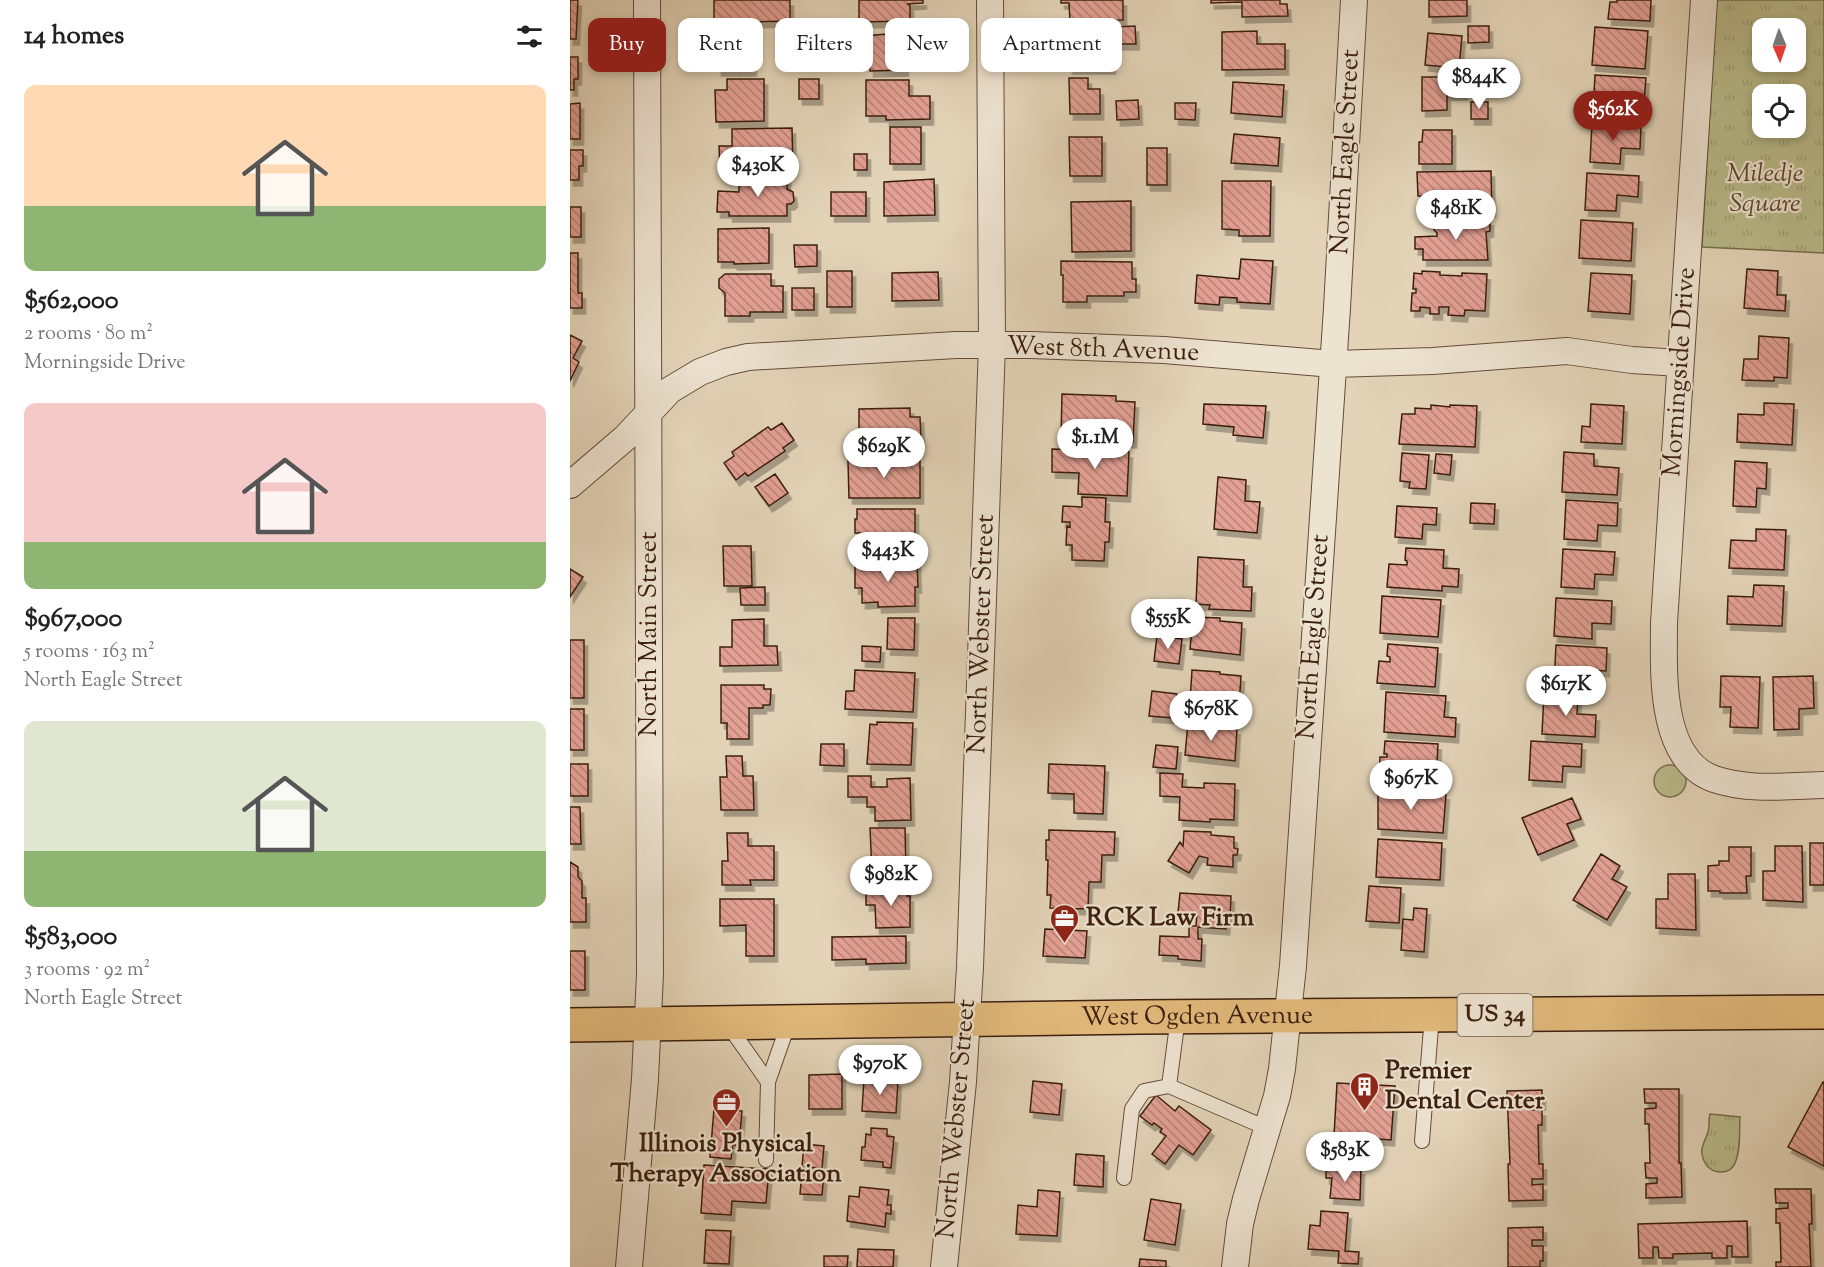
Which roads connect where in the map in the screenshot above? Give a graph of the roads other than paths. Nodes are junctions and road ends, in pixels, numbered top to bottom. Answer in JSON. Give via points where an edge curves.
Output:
{"nodes":[{"id":1,"x":646,"y":0,"type":"edge"},
{"id":2,"x":990,"y":0,"type":"edge"},
{"id":3,"x":1354,"y":0,"type":"edge"},
{"id":4,"x":1704,"y":0,"type":"edge"},
{"id":5,"x":992,"y":345,"type":"junction"},
{"id":6,"x":1680,"y":363,"type":"junction"},
{"id":7,"x":1333,"y":364,"type":"junction"},
{"id":8,"x":649,"y":412,"type":"junction"},
{"id":9,"x":570,"y":485,"type":"edge"},
{"id":10,"x":1824,"y":785,"type":"edge"},
{"id":11,"x":1824,"y":1012,"type":"edge"},
{"id":12,"x":1432,"y":1015,"type":"junction"},
{"id":13,"x":1178,"y":1017,"type":"junction"},
{"id":14,"x":1288,"y":1017,"type":"junction"},
{"id":15,"x":966,"y":1019,"type":"junction"},
{"id":16,"x":726,"y":1022,"type":"junction"},
{"id":17,"x":789,"y":1022,"type":"junction"},
{"id":18,"x":648,"y":1024,"type":"junction"},
{"id":19,"x":570,"y":1025,"type":"edge"},
{"id":20,"x":768,"y":1082,"type":"junction"},
{"id":21,"x":1169,"y":1086,"type":"junction"},
{"id":22,"x":1269,"y":1129,"type":"junction"},
{"id":23,"x":1422,"y":1141,"type":"dead end"},
{"id":24,"x":766,"y":1160,"type":"dead end"},
{"id":25,"x":1124,"y":1178,"type":"dead end"},
{"id":26,"x":629,"y":1267,"type":"edge"},
{"id":27,"x":944,"y":1267,"type":"edge"},
{"id":28,"x":1235,"y":1267,"type":"edge"}],
"edges":[{"from":1,"to":8,"type":"street","name":"North Main Street"},
{"from":2,"to":5,"type":"street","name":"North Webster Street"},
{"from":3,"to":7,"type":"street","name":"North Eagle Street"},
{"from":4,"to":6,"type":"street","name":"Morningside Drive"},
{"from":5,"to":7,"type":"street","name":"West 8th Avenue","via":[[1122,348]]},
{"from":5,"to":8,"type":"street","name":"West 8th Avenue","via":[[748,357],[684,381]]},
{"from":5,"to":15,"type":"street","name":"North Webster Street"},
{"from":6,"to":7,"type":"street","name":"West 8th Avenue","via":[[1567,351],[1433,362]]},
{"from":6,"to":10,"type":"street","name":"Morningside Drive","via":[[1664,623],[1668,714],[1677,742],[1686,757],[1713,779],[1743,785]]},
{"from":7,"to":14,"type":"street","name":"North Eagle Street"},
{"from":8,"to":9,"type":"street","name":"West 8th Avenue"},
{"from":8,"to":18,"type":"street","name":"North Main Street"},
{"from":11,"to":12,"type":"main road","name":"West Ogden Avenue","number":"US 34"},
{"from":12,"to":14,"type":"main road","name":"West Ogden Avenue","number":"US 34"},
{"from":12,"to":23,"type":"lane"},
{"from":13,"to":14,"type":"main road","name":"West Ogden Avenue","number":"US 34"},
{"from":13,"to":15,"type":"main road","name":"West Ogden Avenue","number":"US 34"},
{"from":13,"to":21,"type":"lane"},
{"from":14,"to":22,"type":"street","name":"North Eagle Street"},
{"from":15,"to":17,"type":"main road","name":"West Ogden Avenue","number":"US 34"},
{"from":15,"to":27,"type":"street","name":"North Webster Street"},
{"from":16,"to":17,"type":"main road","name":"West Ogden Avenue","number":"US 34"},
{"from":16,"to":18,"type":"main road","name":"West Ogden Avenue","number":"US 34"},
{"from":16,"to":20,"type":"lane"},
{"from":17,"to":20,"type":"lane"},
{"from":18,"to":19,"type":"main road","name":"West Ogden Avenue","number":"US 34"},
{"from":18,"to":26,"type":"street","name":"North Main Street"},
{"from":20,"to":24,"type":"lane"},
{"from":21,"to":22,"type":"lane"},
{"from":21,"to":25,"type":"lane","via":[[1144,1091],[1132,1109]]},
{"from":22,"to":28,"type":"street","name":"North Eagle Street","via":[[1246,1199]]}]}
